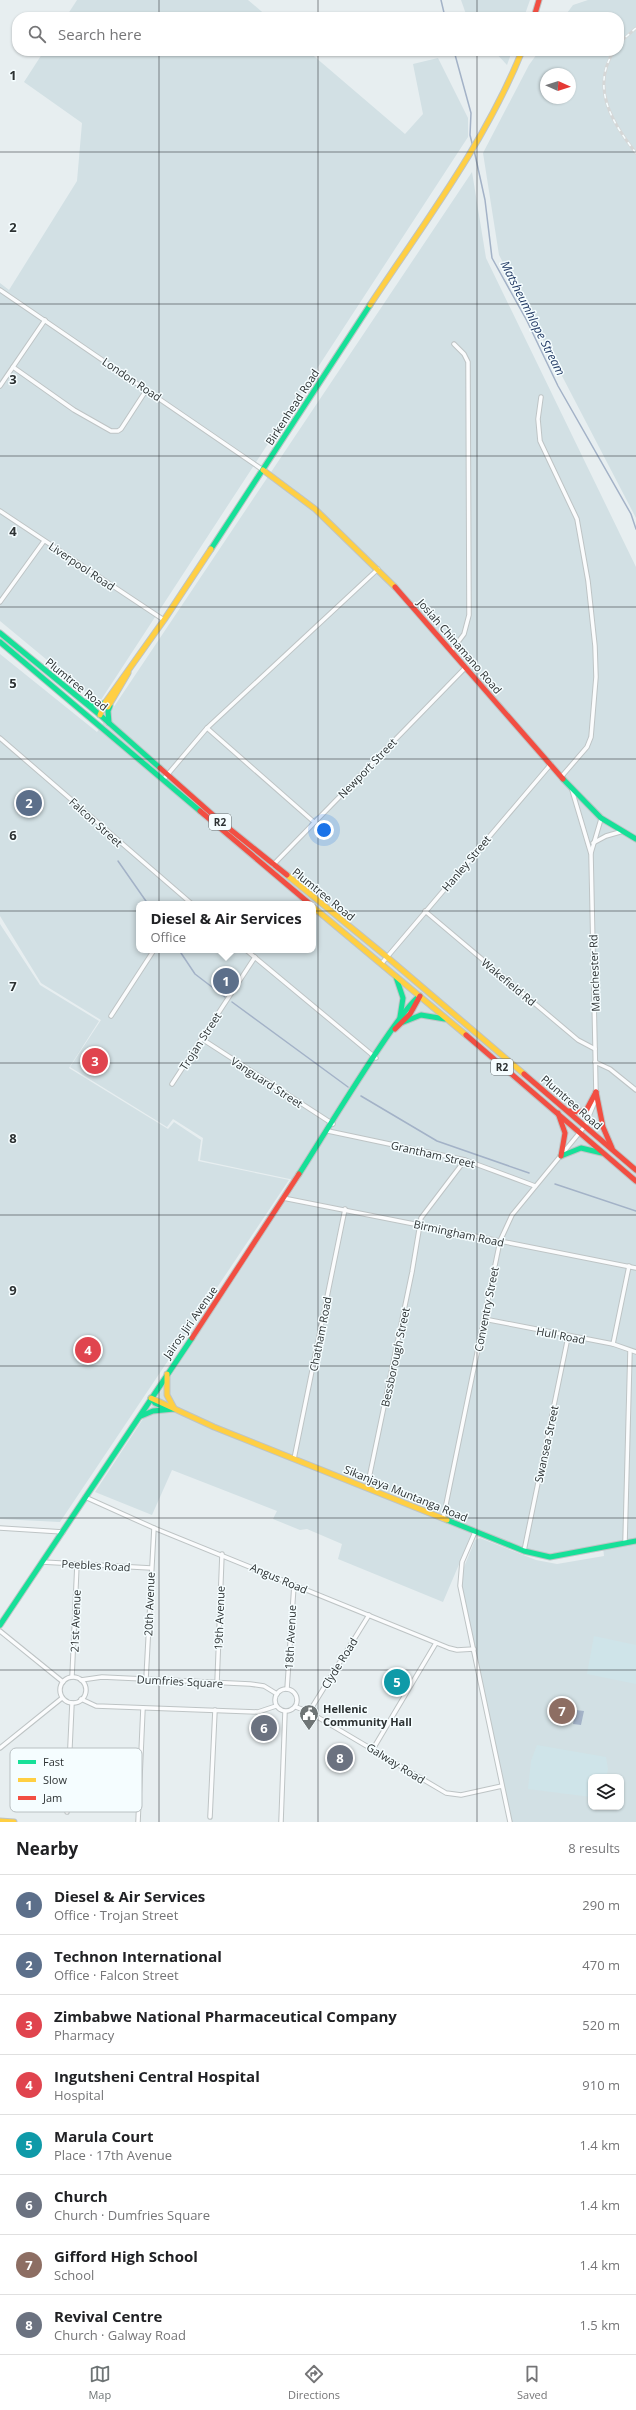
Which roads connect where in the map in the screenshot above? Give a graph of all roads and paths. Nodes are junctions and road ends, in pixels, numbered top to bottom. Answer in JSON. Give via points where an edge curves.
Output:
{"nodes":[{"id":1,"x":540,"y":0,"type":"edge"},
{"id":2,"x":536,"y":12,"type":"edge"},
{"id":3,"x":520,"y":56,"type":"edge"},
{"id":4,"x":0,"y":290,"type":"edge"},
{"id":5,"x":45,"y":320,"type":"junction"},
{"id":6,"x":454,"y":344,"type":"dead end"},
{"id":7,"x":13,"y":367,"type":"junction"},
{"id":8,"x":0,"y":386,"type":"edge"},
{"id":9,"x":147,"y":390,"type":"junction"},
{"id":10,"x":541,"y":397,"type":"dead end"},
{"id":11,"x":263,"y":470,"type":"junction"},
{"id":12,"x":0,"y":511,"type":"edge"},
{"id":13,"x":44,"y":541,"type":"junction"},
{"id":14,"x":378,"y":569,"type":"junction"},
{"id":15,"x":0,"y":602,"type":"edge"},
{"id":16,"x":164,"y":620,"type":"junction"},
{"id":17,"x":0,"y":633,"type":"edge"},
{"id":18,"x":0,"y":642,"type":"edge"},
{"id":19,"x":452,"y":650,"type":"junction"},
{"id":20,"x":466,"y":667,"type":"junction"},
{"id":21,"x":83,"y":701,"type":"junction"},
{"id":22,"x":108,"y":704,"type":"junction"},
{"id":23,"x":84,"y":714,"type":"junction"},
{"id":24,"x":100,"y":715,"type":"junction"},
{"id":25,"x":109,"y":723,"type":"junction"},
{"id":26,"x":207,"y":728,"type":"junction"},
{"id":27,"x":104,"y":732,"type":"junction"},
{"id":28,"x":0,"y":738,"type":"edge"},
{"id":29,"x":551,"y":764,"type":"junction"},
{"id":30,"x":168,"y":774,"type":"junction"},
{"id":31,"x":562,"y":776,"type":"junction"},
{"id":32,"x":163,"y":780,"type":"junction"},
{"id":33,"x":572,"y":789,"type":"junction"},
{"id":34,"x":601,"y":819,"type":"junction"},
{"id":35,"x":314,"y":822,"type":"junction"},
{"id":36,"x":620,"y":832,"type":"junction"},
{"id":37,"x":636,"y":839,"type":"edge"},
{"id":38,"x":593,"y":843,"type":"junction"},
{"id":39,"x":590,"y":854,"type":"junction"},
{"id":40,"x":273,"y":866,"type":"junction"},
{"id":41,"x":268,"y":870,"type":"junction"},
{"id":42,"x":186,"y":900,"type":"edge"},
{"id":43,"x":306,"y":901,"type":"edge"},
{"id":44,"x":316,"y":909,"type":"edge"},
{"id":45,"x":425,"y":911,"type":"junction"},
{"id":46,"x":152,"y":953,"type":"edge"},
{"id":47,"x":249,"y":953,"type":"edge"},
{"id":48,"x":386,"y":957,"type":"junction"},
{"id":49,"x":255,"y":958,"type":"junction"},
{"id":50,"x":382,"y":963,"type":"junction"},
{"id":51,"x":394,"y":973,"type":"junction"},
{"id":52,"x":416,"y":981,"type":"junction"},
{"id":53,"x":420,"y":996,"type":"junction"},
{"id":54,"x":434,"y":998,"type":"junction"},
{"id":55,"x":111,"y":1016,"type":"dead end"},
{"id":56,"x":400,"y":1017,"type":"junction"},
{"id":57,"x":448,"y":1020,"type":"junction"},
{"id":58,"x":401,"y":1023,"type":"junction"},
{"id":59,"x":395,"y":1028,"type":"junction"},
{"id":60,"x":202,"y":1039,"type":"junction"},
{"id":61,"x":595,"y":1049,"type":"junction"},
{"id":62,"x":376,"y":1058,"type":"junction"},
{"id":63,"x":595,"y":1062,"type":"junction"},
{"id":64,"x":172,"y":1084,"type":"dead end"},
{"id":65,"x":636,"y":1090,"type":"edge"},
{"id":66,"x":596,"y":1092,"type":"junction"},
{"id":67,"x":557,"y":1111,"type":"junction"},
{"id":68,"x":568,"y":1111,"type":"junction"},
{"id":69,"x":333,"y":1124,"type":"junction"},
{"id":70,"x":585,"y":1126,"type":"junction"},
{"id":71,"x":328,"y":1131,"type":"junction"},
{"id":72,"x":580,"y":1131,"type":"junction"},
{"id":73,"x":613,"y":1150,"type":"junction"},
{"id":74,"x":605,"y":1154,"type":"junction"},
{"id":75,"x":561,"y":1156,"type":"junction"},
{"id":76,"x":465,"y":1160,"type":"junction"},
{"id":77,"x":636,"y":1170,"type":"edge"},
{"id":78,"x":636,"y":1181,"type":"edge"},
{"id":79,"x":535,"y":1186,"type":"junction"},
{"id":80,"x":283,"y":1198,"type":"junction"},
{"id":81,"x":345,"y":1209,"type":"junction"},
{"id":82,"x":419,"y":1225,"type":"junction"},
{"id":83,"x":500,"y":1241,"type":"junction"},
{"id":84,"x":629,"y":1266,"type":"junction"},
{"id":85,"x":636,"y":1268,"type":"edge"},
{"id":86,"x":484,"y":1319,"type":"junction"},
{"id":87,"x":568,"y":1337,"type":"junction"},
{"id":88,"x":613,"y":1344,"type":"junction"},
{"id":89,"x":630,"y":1351,"type":"junction"},
{"id":90,"x":636,"y":1352,"type":"edge"},
{"id":91,"x":167,"y":1374,"type":"junction"},
{"id":92,"x":151,"y":1398,"type":"junction"},
{"id":93,"x":175,"y":1409,"type":"junction"},
{"id":94,"x":138,"y":1417,"type":"junction"},
{"id":95,"x":294,"y":1459,"type":"junction"},
{"id":96,"x":367,"y":1488,"type":"junction"},
{"id":97,"x":85,"y":1497,"type":"junction"},
{"id":98,"x":443,"y":1519,"type":"junction"},
{"id":99,"x":0,"y":1528,"type":"edge"},
{"id":100,"x":154,"y":1528,"type":"junction"},
{"id":101,"x":63,"y":1532,"type":"junction"},
{"id":102,"x":475,"y":1532,"type":"junction"},
{"id":103,"x":636,"y":1541,"type":"edge"},
{"id":104,"x":625,"y":1543,"type":"junction"},
{"id":105,"x":524,"y":1551,"type":"junction"},
{"id":106,"x":222,"y":1554,"type":"junction"},
{"id":107,"x":42,"y":1562,"type":"junction"},
{"id":108,"x":77,"y":1564,"type":"junction"},
{"id":109,"x":150,"y":1568,"type":"junction"},
{"id":110,"x":294,"y":1585,"type":"junction"},
{"id":111,"x":369,"y":1615,"type":"junction"},
{"id":112,"x":0,"y":1625,"type":"edge"},
{"id":113,"x":0,"y":1631,"type":"edge"},
{"id":114,"x":436,"y":1642,"type":"junction"},
{"id":115,"x":474,"y":1649,"type":"junction"},
{"id":116,"x":72,"y":1677,"type":"junction"},
{"id":117,"x":146,"y":1679,"type":"junction"},
{"id":118,"x":80,"y":1680,"type":"junction"},
{"id":119,"x":63,"y":1682,"type":"junction"},
{"id":120,"x":217,"y":1682,"type":"junction"},
{"id":121,"x":287,"y":1689,"type":"junction"},
{"id":122,"x":277,"y":1694,"type":"junction"},
{"id":123,"x":62,"y":1698,"type":"junction"},
{"id":124,"x":81,"y":1699,"type":"junction"},
{"id":125,"x":72,"y":1703,"type":"junction"},
{"id":126,"x":276,"y":1706,"type":"junction"},
{"id":127,"x":296,"y":1707,"type":"junction"},
{"id":128,"x":143,"y":1708,"type":"junction"},
{"id":129,"x":215,"y":1710,"type":"junction"},
{"id":130,"x":285,"y":1712,"type":"junction"},
{"id":131,"x":310,"y":1712,"type":"junction"},
{"id":132,"x":0,"y":1748,"type":"edge"},
{"id":133,"x":70,"y":1748,"type":"edge"},
{"id":134,"x":141,"y":1748,"type":"edge"},
{"id":135,"x":373,"y":1749,"type":"junction"},
{"id":136,"x":502,"y":1786,"type":"junction"},
{"id":137,"x":138,"y":1812,"type":"edge"},
{"id":138,"x":210,"y":1817,"type":"dead end"},
{"id":139,"x":0,"y":1821,"type":"edge"},
{"id":140,"x":14,"y":1822,"type":"edge"},
{"id":141,"x":138,"y":1822,"type":"edge"},
{"id":142,"x":281,"y":1822,"type":"edge"},
{"id":143,"x":510,"y":1822,"type":"edge"}],
"edges":[{"from":1,"to":2,"type":"main road"},
{"from":3,"to":11,"type":"main road","name":"Birkenhead Road","via":[[511,78],[471,152]]},
{"from":4,"to":5,"type":"street","name":"London Road"},
{"from":5,"to":7,"type":"street"},
{"from":5,"to":9,"type":"street","name":"London Road"},
{"from":6,"to":19,"type":"street","via":[[468,362],[469,616],[464,634]]},
{"from":7,"to":8,"type":"street"},
{"from":7,"to":9,"type":"street","via":[[74,410],[112,431],[121,429]]},
{"from":9,"to":11,"type":"street","name":"London Road"},
{"from":10,"to":31,"type":"street","via":[[538,419],[540,441],[577,518],[588,581],[595,646],[591,737],[587,747]]},
{"from":11,"to":14,"type":"main road","name":"Josiah Chinamano Road","via":[[315,509]]},
{"from":11,"to":16,"type":"main road","name":"Birkenhead Road"},
{"from":12,"to":13,"type":"street","name":"Liverpool Road"},
{"from":13,"to":15,"type":"street"},
{"from":13,"to":16,"type":"street","name":"Liverpool Road"},
{"from":14,"to":19,"type":"main road","name":"Josiah Chinamano Road"},
{"from":14,"to":26,"type":"street"},
{"from":16,"to":22,"type":"main road","name":"Birkenhead Road"},
{"from":17,"to":21,"type":"main road","name":"Plumtree Road","number":"R2"},
{"from":18,"to":23,"type":"main road","name":"Plumtree Road","number":"R2"},
{"from":19,"to":20,"type":"main road","name":"Josiah Chinamano Road"},
{"from":20,"to":29,"type":"main road","name":"Josiah Chinamano Road"},
{"from":20,"to":35,"type":"street","name":"Newport Street"},
{"from":21,"to":22,"type":"main road"},
{"from":21,"to":24,"type":"main road","name":"Plumtree Road","number":"R2"},
{"from":22,"to":24,"type":"main road","name":"Birkenhead Road"},
{"from":22,"to":25,"type":"main road"},
{"from":23,"to":24,"type":"main road"},
{"from":23,"to":27,"type":"main road","name":"Plumtree Road","number":"R2"},
{"from":24,"to":25,"type":"main road","name":"Plumtree Road","number":"R2"},
{"from":24,"to":27,"type":"main road"},
{"from":25,"to":30,"type":"main road","name":"Plumtree Road","number":"R2"},
{"from":26,"to":30,"type":"street"},
{"from":26,"to":35,"type":"street"},
{"from":27,"to":32,"type":"main road","name":"Plumtree Road","number":"R2"},
{"from":28,"to":42,"type":"street","name":"Falcon Street"},
{"from":29,"to":31,"type":"main road","name":"Josiah Chinamano Road"},
{"from":29,"to":45,"type":"street","name":"Hanley Street"},
{"from":30,"to":32,"type":"street"},
{"from":30,"to":40,"type":"main road","name":"Plumtree Road","number":"R2"},
{"from":31,"to":33,"type":"main road","name":"Josiah Chinamano Road"},
{"from":32,"to":41,"type":"main road","name":"Plumtree Road","number":"R2"},
{"from":33,"to":34,"type":"main road","name":"Josiah Chinamano Road"},
{"from":33,"to":39,"type":"street"},
{"from":34,"to":36,"type":"main road","name":"Josiah Chinamano Road"},
{"from":34,"to":38,"type":"street"},
{"from":35,"to":40,"type":"street","name":"Newport Street"},
{"from":36,"to":37,"type":"main road","name":"Josiah Chinamano Road"},
{"from":36,"to":38,"type":"street"},
{"from":38,"to":39,"type":"street"},
{"from":39,"to":61,"type":"street","name":"Manchester Rd"},
{"from":40,"to":41,"type":"street","name":"Newport Street"},
{"from":40,"to":48,"type":"main road","name":"Plumtree Road","number":"R2"},
{"from":41,"to":43,"type":"main road","name":"Plumtree Road","number":"R2"},
{"from":44,"to":50,"type":"main road","name":"Plumtree Road","number":"R2"},
{"from":45,"to":48,"type":"street","name":"Hanley Street"},
{"from":45,"to":61,"type":"street","name":"Wakefield Rd","via":[[578,1040]]},
{"from":46,"to":55,"type":"street"},
{"from":47,"to":49,"type":"street"},
{"from":48,"to":50,"type":"street","name":"Hanley Street"},
{"from":48,"to":52,"type":"main road","name":"Plumtree Road","number":"R2"},
{"from":49,"to":60,"type":"street","name":"Trojan Street"},
{"from":49,"to":62,"type":"street"},
{"from":50,"to":51,"type":"main road","name":"Plumtree Road","number":"R2"},
{"from":51,"to":53,"type":"main road","name":"Plumtree Road","number":"R2"},
{"from":51,"to":56,"type":"main road","via":[[403,998]]},
{"from":52,"to":53,"type":"main road"},
{"from":52,"to":54,"type":"main road","name":"Plumtree Road","number":"R2"},
{"from":53,"to":54,"type":"main road"},
{"from":53,"to":56,"type":"main road","via":[[415,998]]},
{"from":53,"to":57,"type":"main road","name":"Plumtree Road","number":"R2"},
{"from":53,"to":58,"type":"main road","via":[[419,1001]]},
{"from":54,"to":68,"type":"main road","name":"Plumtree Road","number":"R2"},
{"from":56,"to":59,"type":"main road"},
{"from":57,"to":58,"type":"main road","via":[[422,1015]]},
{"from":57,"to":67,"type":"main road","name":"Plumtree Road","number":"R2"},
{"from":58,"to":59,"type":"main road"},
{"from":59,"to":62,"type":"main road","name":"Jairos Jiri Avenue"},
{"from":60,"to":64,"type":"street","name":"Trojan Street"},
{"from":60,"to":69,"type":"street","name":"Vanguard Street"},
{"from":61,"to":63,"type":"street","name":"Manchester Rd"},
{"from":62,"to":69,"type":"main road","name":"Jairos Jiri Avenue"},
{"from":63,"to":65,"type":"street","via":[[610,1069]]},
{"from":63,"to":66,"type":"street","name":"Manchester Rd"},
{"from":66,"to":68,"type":"main road","via":[[586,1111]]},
{"from":66,"to":70,"type":"street","name":"Manchester Rd","via":[[593,1110]]},
{"from":66,"to":73,"type":"main road","via":[[603,1127]]},
{"from":67,"to":72,"type":"main road","name":"Plumtree Road","number":"R2"},
{"from":67,"to":75,"type":"main road","via":[[566,1133]]},
{"from":68,"to":70,"type":"main road","name":"Plumtree Road","number":"R2"},
{"from":69,"to":71,"type":"main road","name":"Jairos Jiri Avenue"},
{"from":70,"to":72,"type":"street","name":"Conventry Street"},
{"from":70,"to":73,"type":"main road","name":"Plumtree Road","number":"R2"},
{"from":71,"to":76,"type":"street","name":"Grantham Street"},
{"from":71,"to":80,"type":"main road","name":"Jairos Jiri Avenue"},
{"from":72,"to":74,"type":"main road","name":"Plumtree Road","number":"R2"},
{"from":72,"to":75,"type":"street","name":"Conventry Street"},
{"from":73,"to":77,"type":"main road","name":"Plumtree Road","number":"R2"},
{"from":74,"to":75,"type":"main road","via":[[583,1147],[574,1148]]},
{"from":74,"to":78,"type":"main road","name":"Plumtree Road","number":"R2"},
{"from":75,"to":79,"type":"street","name":"Conventry Street"},
{"from":76,"to":79,"type":"street","name":"Grantham Street"},
{"from":76,"to":82,"type":"street","name":"Bessborough Street","via":[[425,1212]]},
{"from":79,"to":83,"type":"street","name":"Conventry Street","via":[[506,1225]]},
{"from":80,"to":81,"type":"street","name":"Birmingham Road"},
{"from":80,"to":91,"type":"main road","name":"Jairos Jiri Avenue","via":[[233,1278]]},
{"from":81,"to":82,"type":"street","name":"Birmingham Road"},
{"from":81,"to":95,"type":"street","name":"Chatham Road"},
{"from":82,"to":83,"type":"street","name":"Birmingham Road"},
{"from":82,"to":96,"type":"street","name":"Bessborough Street","via":[[412,1272]]},
{"from":83,"to":84,"type":"street","name":"Birmingham Road"},
{"from":83,"to":86,"type":"street","name":"Conventry Street"},
{"from":84,"to":85,"type":"street","name":"Birmingham Road"},
{"from":84,"to":88,"type":"street"},
{"from":86,"to":87,"type":"street","name":"Hull Road"},
{"from":86,"to":98,"type":"street","name":"Conventry Street"},
{"from":87,"to":88,"type":"street","name":"Hull Road"},
{"from":87,"to":105,"type":"street","name":"Swansea Street"},
{"from":88,"to":89,"type":"street","name":"Hull Road"},
{"from":89,"to":90,"type":"street","name":"Hull Road"},
{"from":89,"to":104,"type":"street"},
{"from":91,"to":92,"type":"main road","name":"Jairos Jiri Avenue"},
{"from":91,"to":93,"type":"main road","via":[[167,1395]]},
{"from":92,"to":93,"type":"main road","name":"Sikanjaya Muntanga Road"},
{"from":92,"to":94,"type":"main road","name":"Jairos Jiri Avenue"},
{"from":93,"to":94,"type":"main road","via":[[152,1411]]},
{"from":93,"to":95,"type":"main road","name":"Sikanjaya Muntanga Road"},
{"from":94,"to":97,"type":"main road","name":"Jairos Jiri Avenue"},
{"from":95,"to":96,"type":"main road","name":"Sikanjaya Muntanga Road"},
{"from":96,"to":98,"type":"main road","name":"Sikanjaya Muntanga Road"},
{"from":97,"to":100,"type":"street","name":"Angus Road"},
{"from":97,"to":101,"type":"main road","name":"Jairos Jiri Avenue"},
{"from":98,"to":102,"type":"main road","name":"Sikanjaya Muntanga Road"},
{"from":99,"to":101,"type":"street"},
{"from":100,"to":106,"type":"street","name":"Angus Road"},
{"from":100,"to":109,"type":"street","name":"20th Avenue"},
{"from":101,"to":107,"type":"main road","name":"Jairos Jiri Avenue"},
{"from":102,"to":105,"type":"main road","name":"Sikanjaya Muntanga Road"},
{"from":102,"to":115,"type":"street","via":[[460,1572]]},
{"from":103,"to":104,"type":"main road","name":"Sikanjaya Muntanga Road"},
{"from":104,"to":105,"type":"main road","name":"Sikanjaya Muntanga Road","via":[[550,1557]]},
{"from":106,"to":110,"type":"street","name":"Angus Road"},
{"from":106,"to":120,"type":"street","name":"19th Avenue"},
{"from":107,"to":108,"type":"street","name":"Peebles Road"},
{"from":107,"to":112,"type":"main road","name":"Jairos Jiri Avenue"},
{"from":108,"to":109,"type":"street","name":"Peebles Road"},
{"from":108,"to":116,"type":"street","name":"21st Avenue"},
{"from":109,"to":117,"type":"street","name":"20th Avenue"},
{"from":110,"to":111,"type":"street","name":"Angus Road"},
{"from":110,"to":121,"type":"street","name":"18th Avenue"},
{"from":111,"to":114,"type":"street","name":"Angus Road"},
{"from":111,"to":131,"type":"street","name":"Clyde Road"},
{"from":113,"to":119,"type":"street"},
{"from":114,"to":115,"type":"street","name":"Angus Road","via":[[457,1650]]},
{"from":114,"to":135,"type":"street"},
{"from":115,"to":136,"type":"street"},
{"from":116,"to":118,"type":"street"},
{"from":116,"to":119,"type":"street"},
{"from":117,"to":118,"type":"street","name":"Dumfries Square","via":[[91,1677]]},
{"from":117,"to":120,"type":"street","name":"Dumfries Square"},
{"from":118,"to":124,"type":"street","via":[[85,1690]]},
{"from":119,"to":123,"type":"street","via":[[60,1690]]},
{"from":120,"to":122,"type":"street","name":"Dumfries Square","via":[[264,1686]]},
{"from":121,"to":122,"type":"street"},
{"from":121,"to":127,"type":"street","via":[[296,1694]]},
{"from":122,"to":126,"type":"street"},
{"from":123,"to":125,"type":"street"},
{"from":123,"to":132,"type":"street"},
{"from":124,"to":125,"type":"street"},
{"from":124,"to":128,"type":"street","via":[[91,1705]]},
{"from":125,"to":133,"type":"street"},
{"from":126,"to":129,"type":"street","via":[[258,1712]]},
{"from":126,"to":130,"type":"street"},
{"from":127,"to":130,"type":"street"},
{"from":127,"to":131,"type":"street","name":"Galway Road"},
{"from":128,"to":129,"type":"street"},
{"from":128,"to":134,"type":"street"},
{"from":129,"to":138,"type":"street"},
{"from":130,"to":142,"type":"street"},
{"from":131,"to":135,"type":"street","name":"Galway Road"},
{"from":135,"to":136,"type":"street","name":"Galway Road","via":[[446,1793],[460,1795]]},
{"from":136,"to":143,"type":"street"},
{"from":137,"to":141,"type":"street"},
{"from":139,"to":140,"type":"main road"}]}
